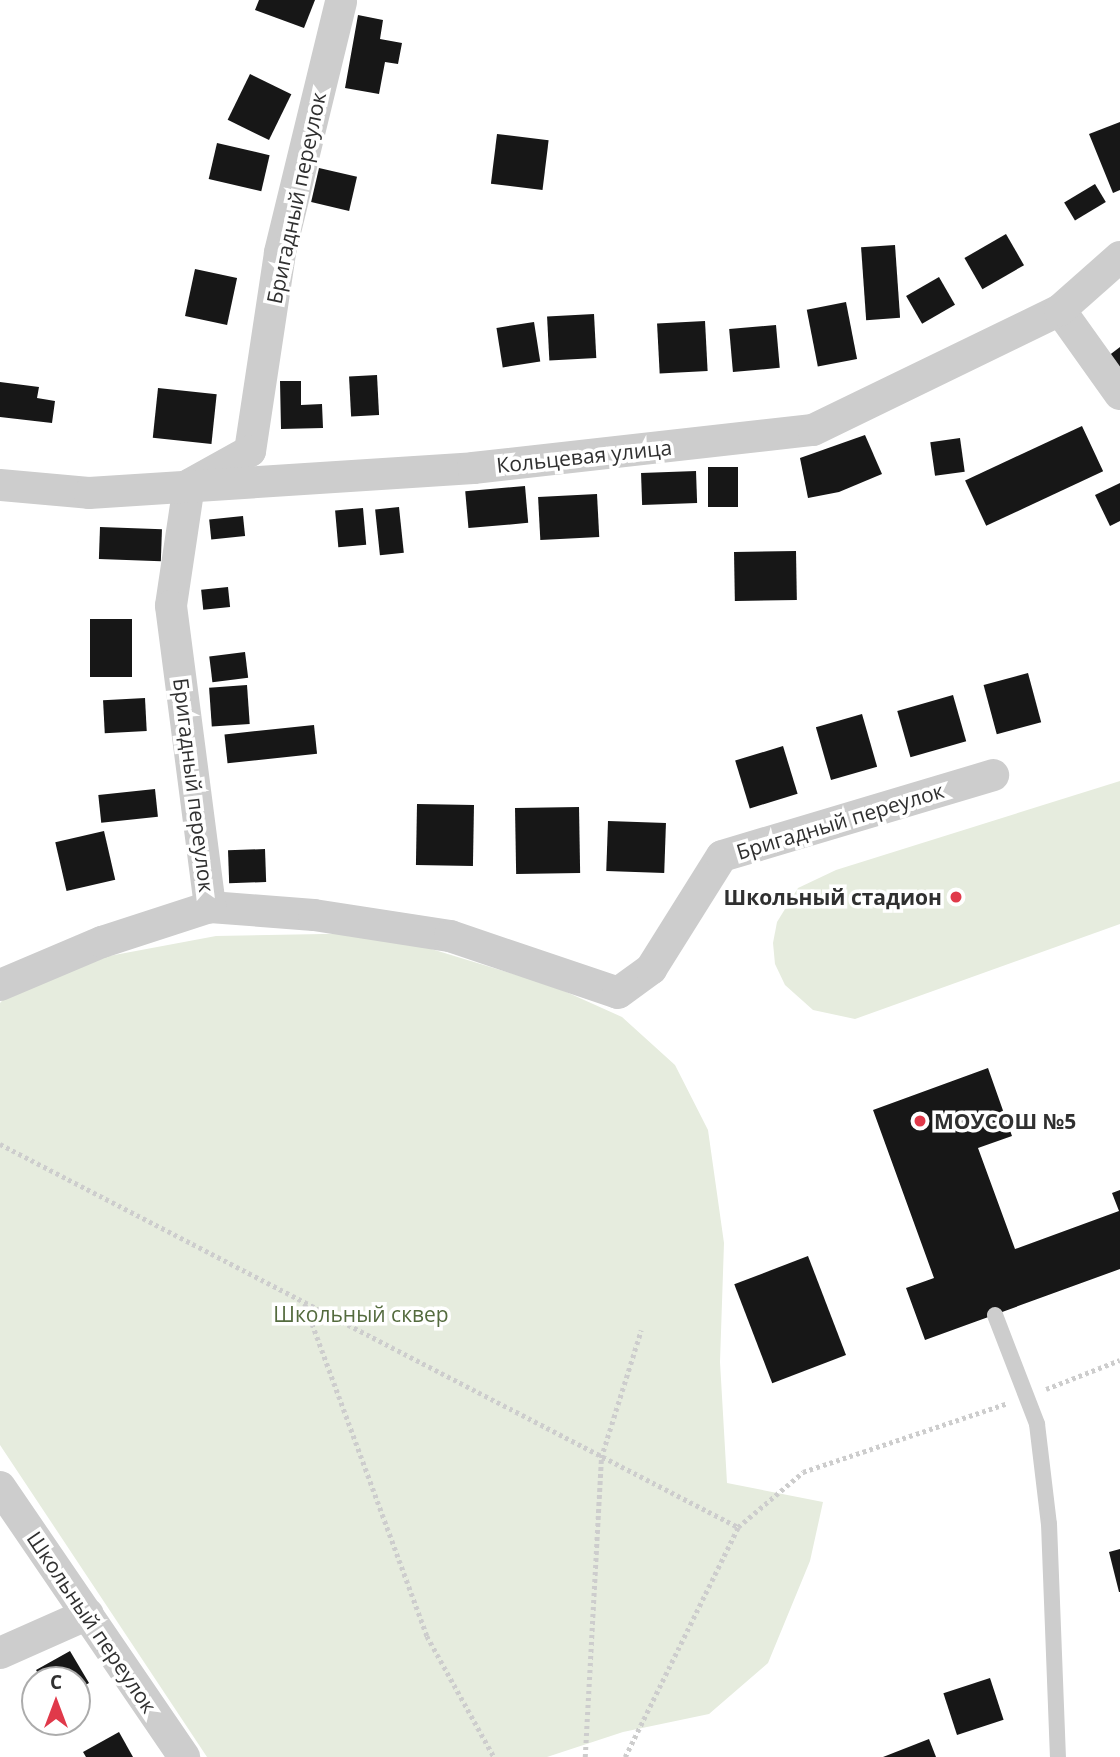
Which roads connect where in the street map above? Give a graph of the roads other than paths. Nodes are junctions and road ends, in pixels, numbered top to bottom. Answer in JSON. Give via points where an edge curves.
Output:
{"nodes":[{"id":1,"x":341,"y":2,"type":"edge"},
{"id":2,"x":1120,"y":257,"type":"edge"},
{"id":3,"x":1060,"y":310,"type":"junction"},
{"id":4,"x":1120,"y":394,"type":"edge"},
{"id":5,"x":0,"y":485,"type":"edge"},
{"id":6,"x":189,"y":485,"type":"junction"},
{"id":7,"x":993,"y":775,"type":"dead end"},
{"id":8,"x":210,"y":907,"type":"junction"},
{"id":9,"x":0,"y":985,"type":"edge"},
{"id":10,"x":995,"y":1315,"type":"dead end"},
{"id":11,"x":0,"y":1487,"type":"edge"},
{"id":12,"x":88,"y":1614,"type":"junction"},
{"id":13,"x":0,"y":1653,"type":"edge"},
{"id":14,"x":184,"y":1757,"type":"edge"},
{"id":15,"x":1058,"y":1757,"type":"edge"}],
"edges":[{"from":1,"to":6,"type":"street","name":"Бригадный переулок","via":[[280,253],[250,451]]},
{"from":2,"to":3,"type":"street","name":"Кольцевая улица"},
{"from":3,"to":4,"type":"street"},
{"from":3,"to":6,"type":"street","name":"Кольцевая улица","via":[[813,430],[473,468]]},
{"from":5,"to":6,"type":"street","name":"Кольцевая улица","via":[[89,494]]},
{"from":6,"to":8,"type":"street","name":"Бригадный переулок","via":[[171,606]]},
{"from":7,"to":8,"type":"street","name":"Бригадный переулок","via":[[722,856],[651,969],[618,993],[450,936],[314,915]]},
{"from":8,"to":9,"type":"street","via":[[102,942]]},
{"from":10,"to":15,"type":"lane","via":[[1037,1424],[1049,1524]]},
{"from":11,"to":12,"type":"street","name":"Школьный переулок"},
{"from":12,"to":13,"type":"street"},
{"from":12,"to":14,"type":"street","name":"Школьный переулок"}]}
